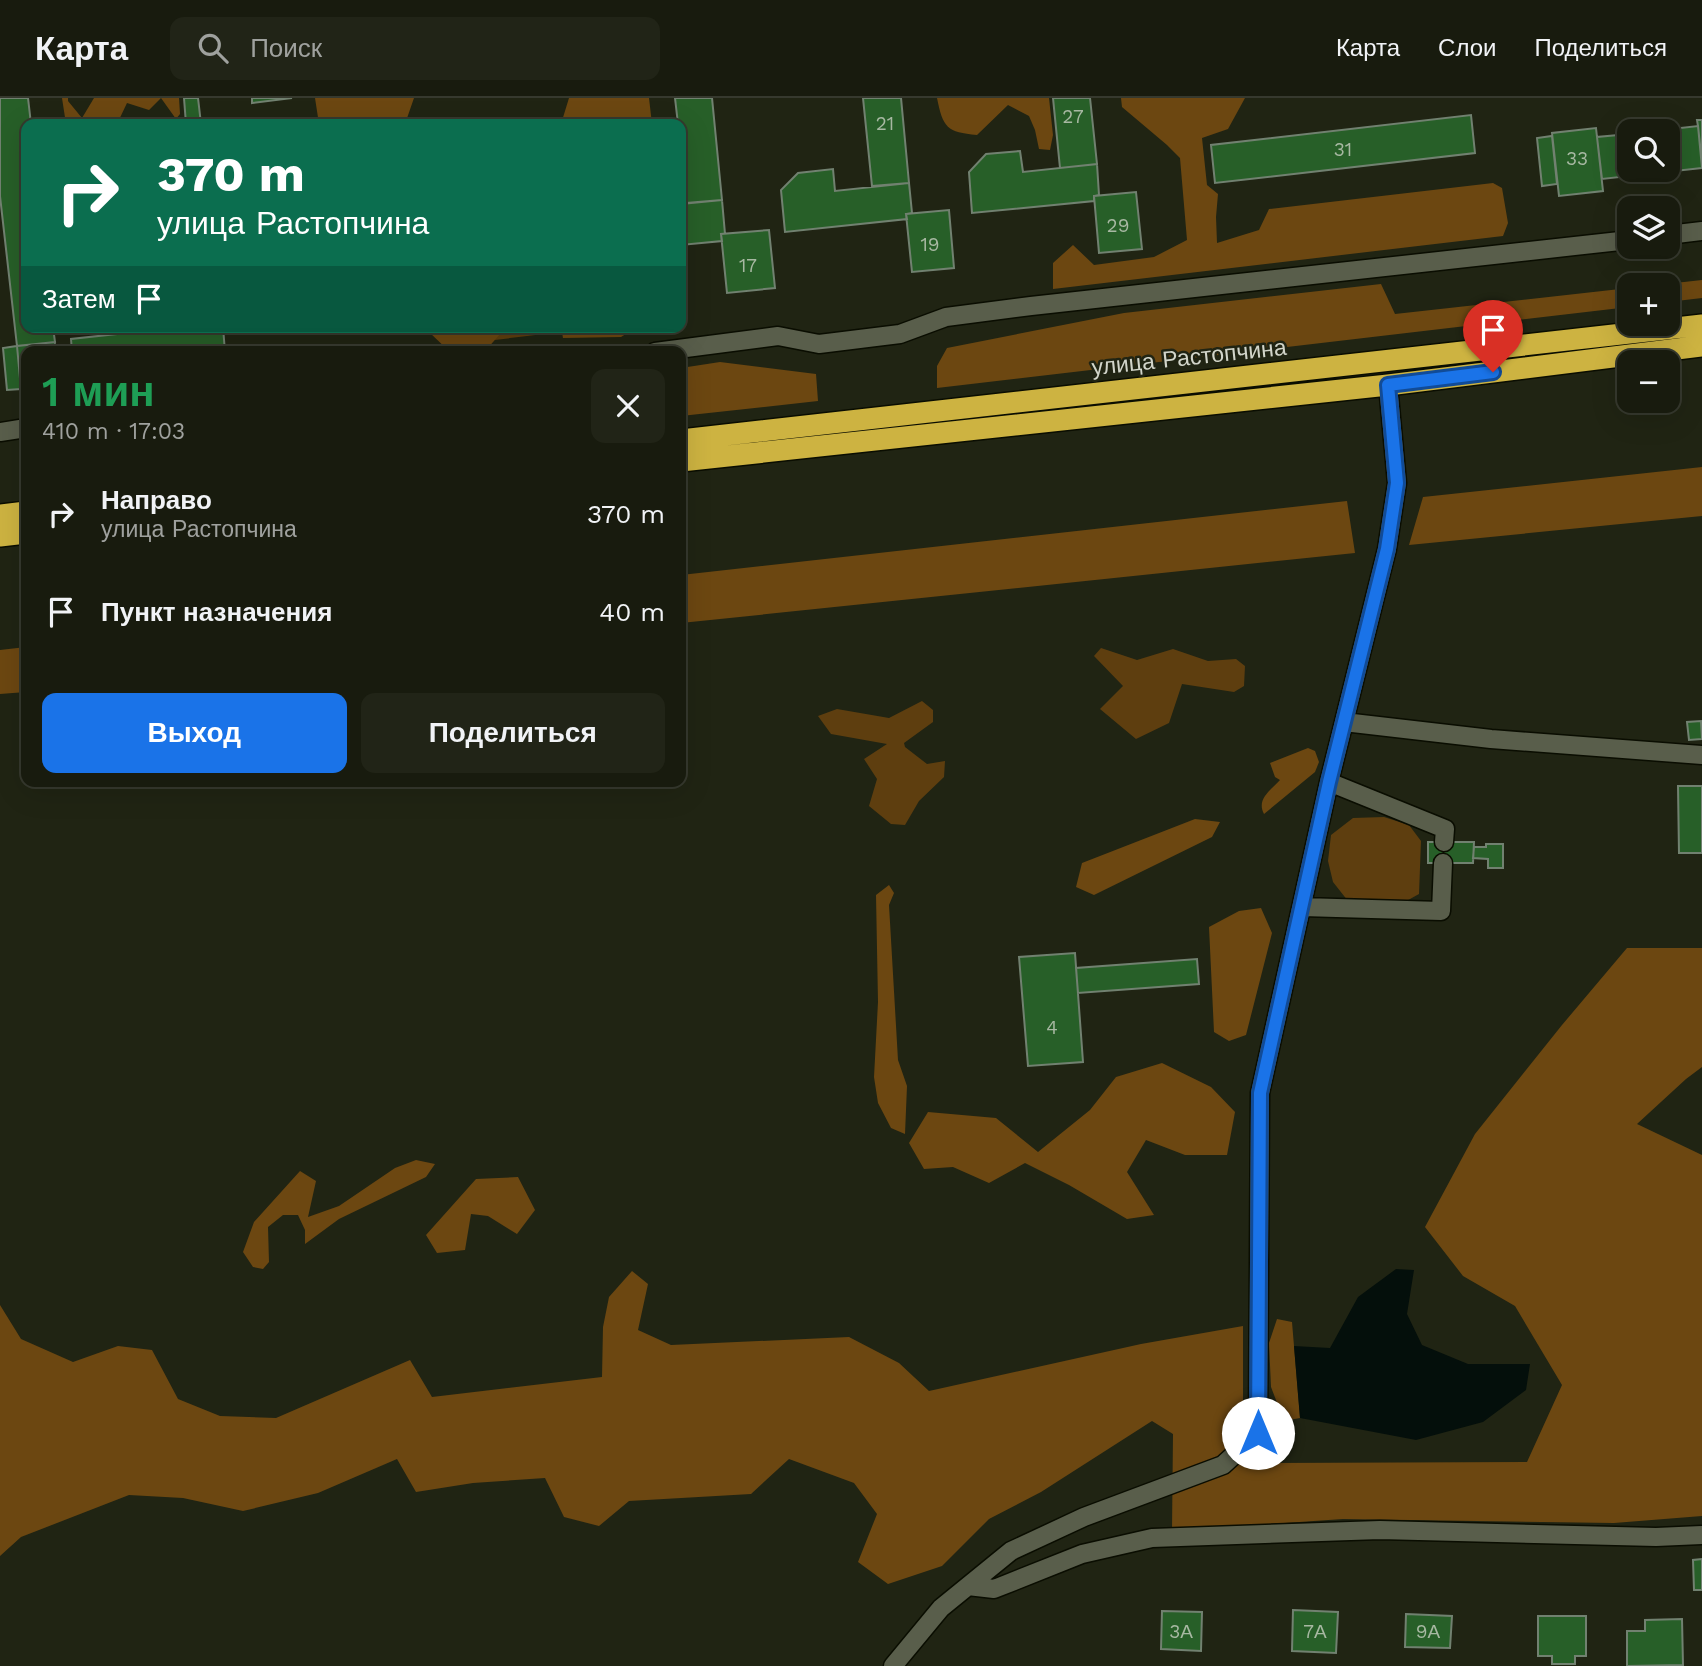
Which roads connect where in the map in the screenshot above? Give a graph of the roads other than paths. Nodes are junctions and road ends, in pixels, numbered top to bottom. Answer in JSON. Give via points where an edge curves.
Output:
{"nodes":[{"id":1,"x":1702,"y":231,"type":"edge"},
{"id":2,"x":1680,"y":234,"type":"edge"},
{"id":3,"x":1617,"y":241,"type":"edge"},
{"id":4,"x":1702,"y":325,"type":"edge"},
{"id":5,"x":1702,"y":346,"type":"edge"},
{"id":6,"x":686,"y":348,"type":"edge"},
{"id":7,"x":1388,"y":385,"type":"junction"},
{"id":8,"x":21,"y":429,"type":"edge"},
{"id":9,"x":0,"y":432,"type":"edge"},
{"id":10,"x":686,"y":439,"type":"edge"},
{"id":11,"x":686,"y":460,"type":"edge"},
{"id":12,"x":21,"y":513,"type":"edge"},
{"id":13,"x":0,"y":515,"type":"edge"},
{"id":14,"x":21,"y":534,"type":"edge"},
{"id":15,"x":0,"y":536,"type":"edge"},
{"id":16,"x":1344,"y":722,"type":"junction"},
{"id":17,"x":1702,"y":755,"type":"edge"},
{"id":18,"x":1329,"y":782,"type":"junction"},
{"id":19,"x":1444,"y":842,"type":"dead end"},
{"id":20,"x":1443,"y":863,"type":"dead end"},
{"id":21,"x":1302,"y":907,"type":"junction"},
{"id":22,"x":1702,"y":1535,"type":"edge"},
{"id":23,"x":968,"y":1586,"type":"junction"},
{"id":24,"x":893,"y":1666,"type":"edge"}],
"edges":[{"from":1,"to":2,"type":"street"},
{"from":3,"to":6,"type":"street","via":[[1031,306],[946,317],[900,334],[819,344],[778,336]]},
{"from":4,"to":10,"type":"highway","name":"улица Растопчина"},
{"from":5,"to":7,"type":"highway"},
{"from":7,"to":11,"type":"highway"},
{"from":7,"to":16,"type":"street","via":[[1397,483],[1387,549]]},
{"from":8,"to":9,"type":"street"},
{"from":12,"to":13,"type":"highway"},
{"from":14,"to":15,"type":"highway"},
{"from":16,"to":17,"type":"street"},
{"from":16,"to":18,"type":"street"},
{"from":18,"to":19,"type":"street","via":[[1445,829]]},
{"from":18,"to":21,"type":"street"},
{"from":20,"to":21,"type":"street","via":[[1441,911]]},
{"from":21,"to":23,"type":"street","via":[[1260,1093],[1258,1433],[1223,1465],[1084,1517],[1011,1551]]},
{"from":22,"to":23,"type":"street","via":[[1380,1531],[1152,1538],[1082,1554],[994,1589]]},
{"from":23,"to":24,"type":"street","via":[[941,1608]]}]}
